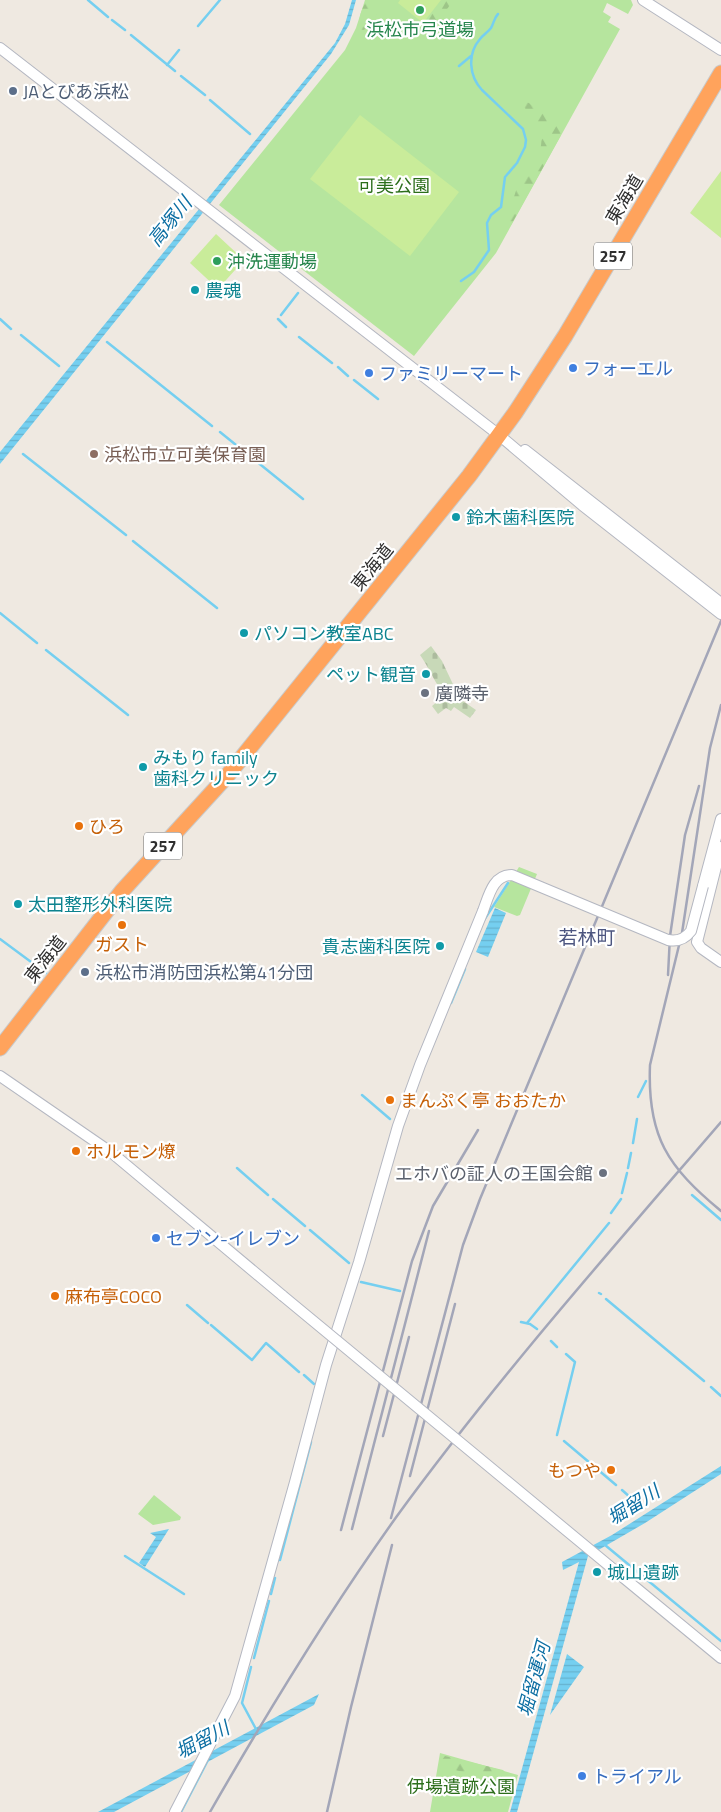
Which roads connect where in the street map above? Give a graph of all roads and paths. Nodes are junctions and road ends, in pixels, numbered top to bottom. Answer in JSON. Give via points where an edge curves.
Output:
{"nodes":[{"id":1,"x":643,"y":0,"type":"edge"},
{"id":2,"x":0,"y":48,"type":"edge"},
{"id":3,"x":721,"y":50,"type":"edge"},
{"id":4,"x":721,"y":73,"type":"edge"},
{"id":5,"x":499,"y":435,"type":"junction"},
{"id":6,"x":612,"y":524,"type":"junction"},
{"id":7,"x":721,"y":603,"type":"edge"},
{"id":8,"x":721,"y":614,"type":"edge"},
{"id":9,"x":720,"y":822,"type":"edge"},
{"id":10,"x":721,"y":847,"type":"edge"},
{"id":11,"x":721,"y":962,"type":"edge"},
{"id":12,"x":0,"y":1048,"type":"edge"},
{"id":13,"x":0,"y":1076,"type":"edge"},
{"id":14,"x":721,"y":1658,"type":"edge"},
{"id":15,"x":175,"y":1812,"type":"edge"}],
"edges":[{"from":1,"to":3,"type":"street"},
{"from":2,"to":5,"type":"street"},
{"from":4,"to":5,"type":"highway","name":"東海道","number":"257","via":[[569,330]]},
{"from":5,"to":6,"type":"street"},
{"from":5,"to":12,"type":"highway","name":"東海道","number":"257","via":[[231,771],[113,902]]},
{"from":6,"to":7,"type":"street"},
{"from":6,"to":8,"type":"street"},
{"from":9,"to":15,"type":"street","bridge":true,"via":[[691,931],[678,940],[668,940],[512,875],[494,883],[402,1112],[326,1365],[237,1691]]},
{"from":10,"to":11,"type":"street","via":[[697,942],[700,948]]},
{"from":13,"to":14,"type":"street","bridge":true,"via":[[112,1153]]}]}
